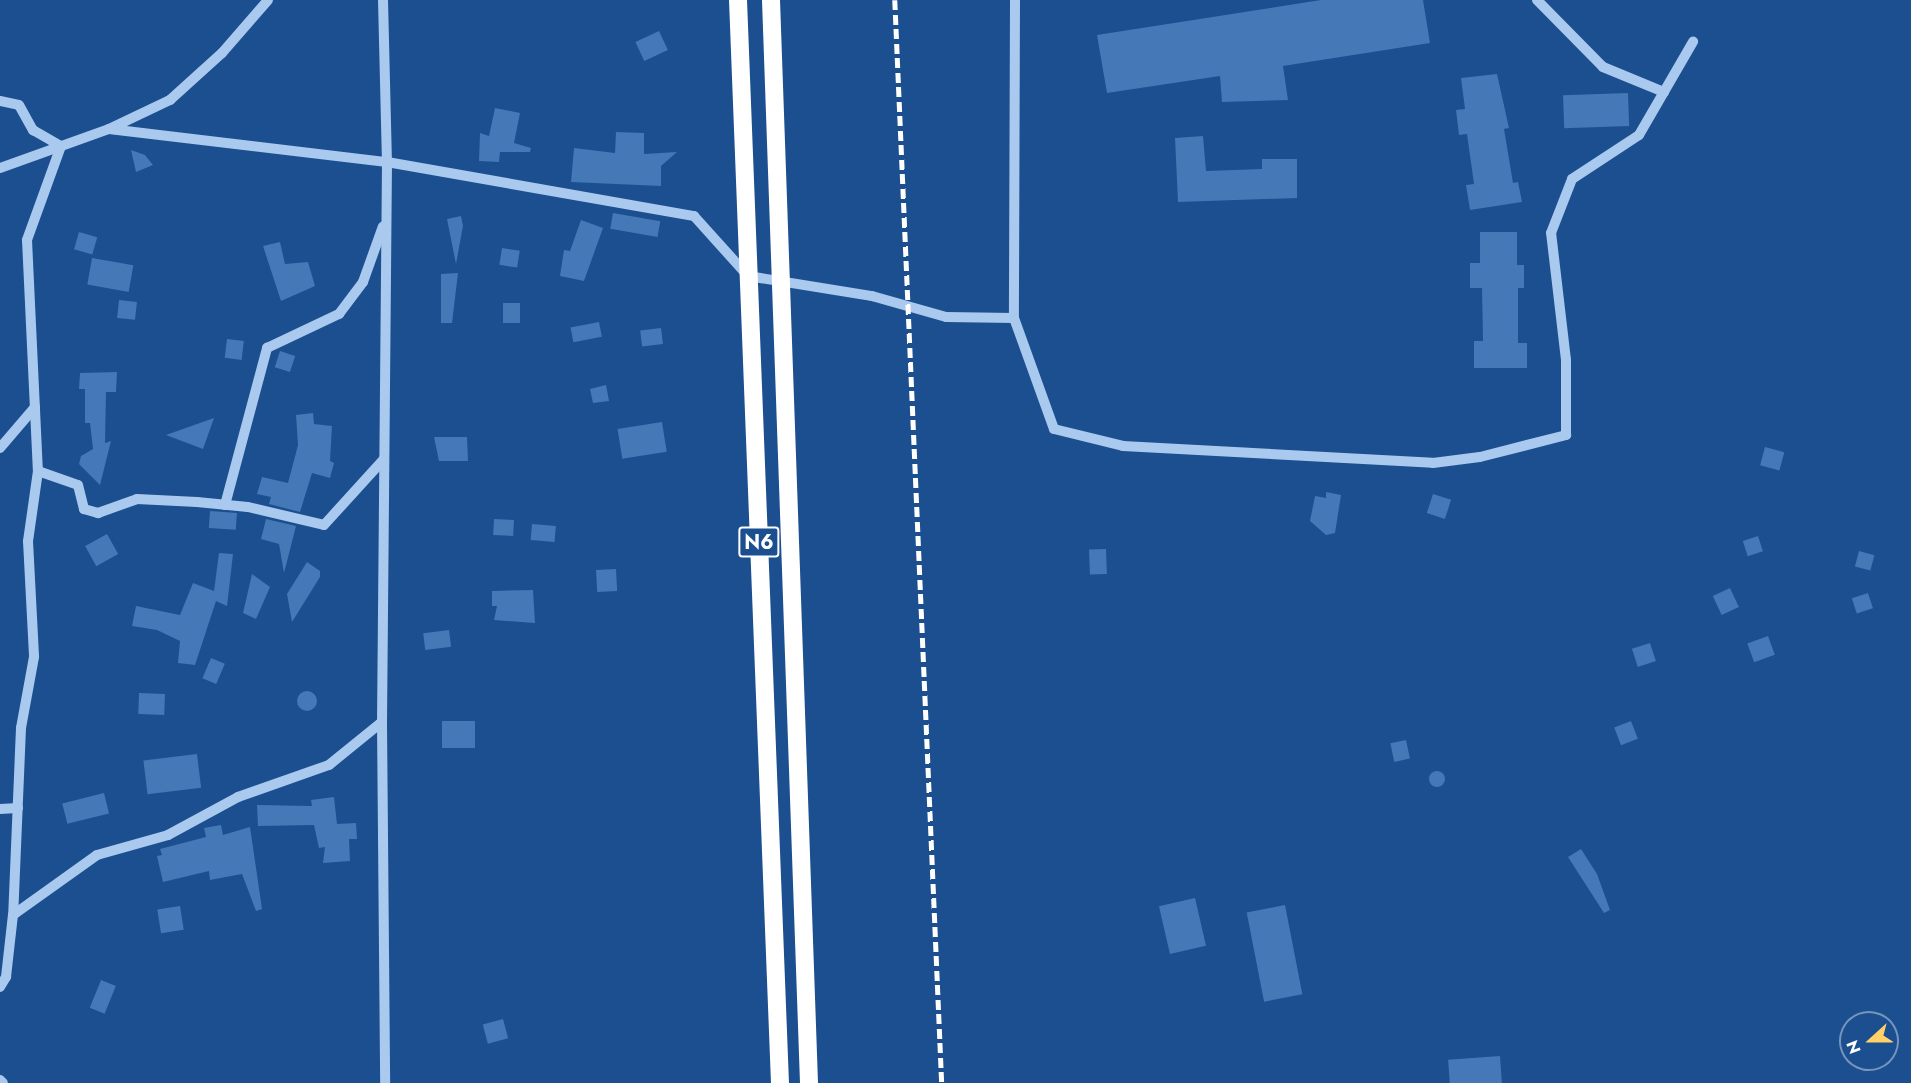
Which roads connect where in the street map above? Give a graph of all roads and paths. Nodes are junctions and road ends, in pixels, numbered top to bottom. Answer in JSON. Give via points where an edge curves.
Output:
{"nodes":[{"id":1,"x":268,"y":0,"type":"edge"},
{"id":2,"x":383,"y":0,"type":"edge"},
{"id":3,"x":738,"y":0,"type":"edge"},
{"id":4,"x":771,"y":0,"type":"edge"},
{"id":5,"x":1015,"y":0,"type":"edge"},
{"id":6,"x":1537,"y":0,"type":"edge"},
{"id":7,"x":1693,"y":42,"type":"dead end"},
{"id":8,"x":1664,"y":92,"type":"junction"},
{"id":9,"x":0,"y":101,"type":"edge"},
{"id":10,"x":109,"y":129,"type":"junction"},
{"id":11,"x":61,"y":146,"type":"junction"},
{"id":12,"x":387,"y":162,"type":"junction"},
{"id":13,"x":0,"y":168,"type":"edge"},
{"id":14,"x":387,"y":216,"type":"junction"},
{"id":15,"x":748,"y":276,"type":"junction"},
{"id":16,"x":781,"y":283,"type":"junction"},
{"id":17,"x":1014,"y":318,"type":"junction"},
{"id":18,"x":35,"y":407,"type":"junction"},
{"id":19,"x":0,"y":448,"type":"edge"},
{"id":20,"x":384,"y":459,"type":"junction"},
{"id":21,"x":38,"y":471,"type":"junction"},
{"id":22,"x":225,"y":505,"type":"junction"},
{"id":23,"x":381,"y":722,"type":"junction"},
{"id":24,"x":18,"y":808,"type":"junction"},
{"id":25,"x":0,"y":809,"type":"edge"},
{"id":26,"x":13,"y":915,"type":"junction"},
{"id":27,"x":0,"y":987,"type":"edge"},
{"id":28,"x":385,"y":1083,"type":"edge"},
{"id":29,"x":780,"y":1083,"type":"edge"},
{"id":30,"x":808,"y":1083,"type":"edge"}],
"edges":[{"from":1,"to":10,"type":"street","via":[[222,53],[170,100]]},
{"from":2,"to":12,"type":"street"},
{"from":3,"to":15,"type":"highway","number":"N6"},
{"from":4,"to":16,"type":"highway","number":"N6"},
{"from":5,"to":17,"type":"street"},
{"from":6,"to":8,"type":"street","via":[[1603,67]]},
{"from":7,"to":8,"type":"street"},
{"from":8,"to":17,"type":"street","via":[[1639,135],[1572,179],[1551,233],[1566,360],[1566,435],[1480,457],[1433,463],[1123,446],[1054,429]]},
{"from":9,"to":11,"type":"street","via":[[19,105],[33,130]]},
{"from":10,"to":11,"type":"street"},
{"from":10,"to":12,"type":"street"},
{"from":11,"to":13,"type":"street"},
{"from":11,"to":18,"type":"street","via":[[27,240]]},
{"from":12,"to":14,"type":"street"},
{"from":12,"to":15,"type":"street","via":[[694,216]]},
{"from":14,"to":20,"type":"street"},
{"from":14,"to":22,"type":"street","via":[[363,282],[339,314],[267,348]]},
{"from":15,"to":16,"type":"street"},
{"from":15,"to":29,"type":"highway","number":"N6"},
{"from":16,"to":17,"type":"street","via":[[872,296],[946,317]]},
{"from":16,"to":30,"type":"highway","number":"N6"},
{"from":18,"to":19,"type":"street"},
{"from":18,"to":21,"type":"street"},
{"from":20,"to":22,"type":"street","via":[[324,525]]},
{"from":20,"to":23,"type":"street"},
{"from":21,"to":22,"type":"street","via":[[78,485],[84,509],[98,513],[138,499]]},
{"from":21,"to":24,"type":"street","via":[[28,541],[33,657],[21,729]]},
{"from":23,"to":26,"type":"street","via":[[329,765],[238,797],[168,835],[97,855]]},
{"from":23,"to":28,"type":"street"},
{"from":24,"to":25,"type":"street"},
{"from":24,"to":26,"type":"street"},
{"from":26,"to":27,"type":"street","via":[[6,977]]}]}
